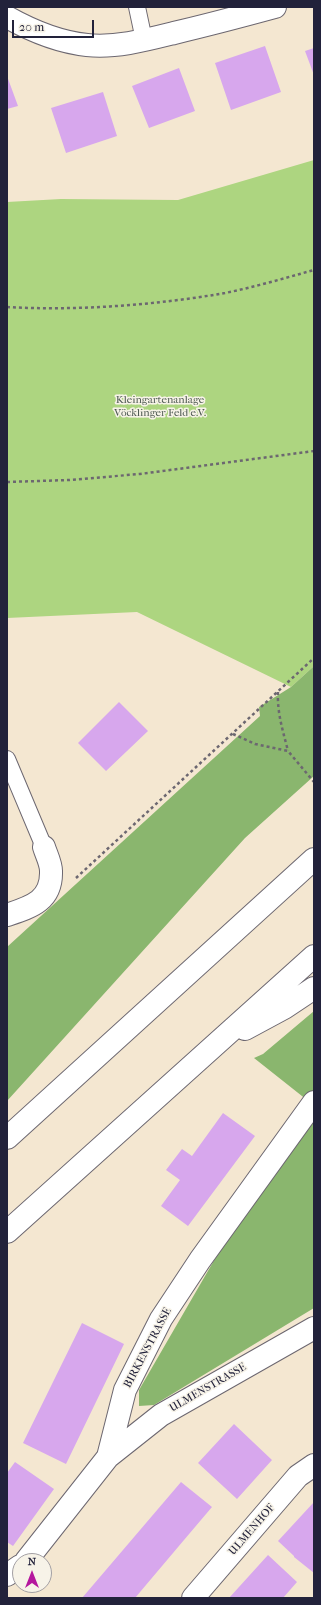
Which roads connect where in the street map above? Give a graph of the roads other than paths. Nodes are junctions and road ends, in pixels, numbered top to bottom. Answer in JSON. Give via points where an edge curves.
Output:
{"nodes":[{"id":1,"x":137,"y":7,"type":"edge"},
{"id":2,"x":275,"y":7,"type":"edge"},
{"id":3,"x":7,"y":16,"type":"edge"},
{"id":4,"x":144,"y":40,"type":"junction"},
{"id":5,"x":7,"y":759,"type":"edge"},
{"id":6,"x":44,"y":847,"type":"joint"},
{"id":7,"x":314,"y":859,"type":"edge"},
{"id":8,"x":7,"y":915,"type":"edge"},
{"id":9,"x":314,"y":956,"type":"edge"},
{"id":10,"x":314,"y":988,"type":"edge"},
{"id":11,"x":217,"y":1043,"type":"junction"},
{"id":12,"x":314,"y":1102,"type":"edge"},
{"id":13,"x":7,"y":1138,"type":"edge"},
{"id":14,"x":7,"y":1232,"type":"edge"},
{"id":15,"x":314,"y":1328,"type":"edge"},
{"id":16,"x":108,"y":1458,"type":"junction"},
{"id":17,"x":314,"y":1465,"type":"edge"},
{"id":18,"x":32,"y":1553,"type":"edge"},
{"id":19,"x":193,"y":1598,"type":"edge"}],
"edges":[{"from":1,"to":4,"type":"lane"},
{"from":2,"to":4,"type":"main road"},
{"from":3,"to":4,"type":"main road","via":[[42,35],[81,44],[122,44]]},
{"from":5,"to":6,"type":"lane"},
{"from":6,"to":8,"type":"main road","via":[[51,870],[48,892],[32,907]]},
{"from":7,"to":13,"type":"main road"},
{"from":9,"to":11,"type":"main road"},
{"from":10,"to":11,"type":"main road","via":[[284,1008]]},
{"from":11,"to":14,"type":"main road"},
{"from":12,"to":16,"type":"main road","name":"BIRKENSTRASSE","via":[[200,1260],[161,1319],[125,1390]]},
{"from":15,"to":16,"type":"main road","name":"ULMENSTRASSE","via":[[161,1415]]},
{"from":16,"to":18,"type":"main road","name":"BIRKENSTRASSE"},
{"from":17,"to":19,"type":"main road","name":"ULMENHOF","via":[[298,1476]]}]}
